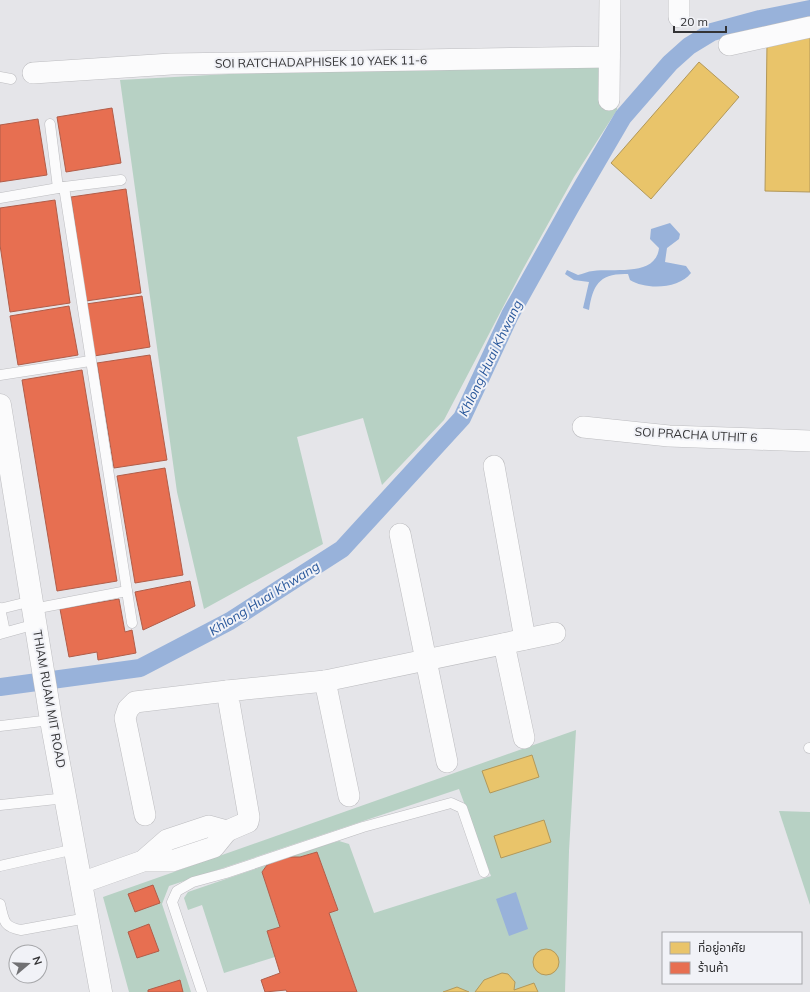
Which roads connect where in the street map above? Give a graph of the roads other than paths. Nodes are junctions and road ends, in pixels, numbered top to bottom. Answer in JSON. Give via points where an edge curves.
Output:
{"nodes":[{"id":1,"x":610,"y":0,"type":"edge"},
{"id":2,"x":810,"y":27,"type":"edge"},
{"id":3,"x":729,"y":45,"type":"dead end"},
{"id":4,"x":609,"y":57,"type":"junction"},
{"id":5,"x":33,"y":73,"type":"dead end"},
{"id":6,"x":0,"y":77,"type":"edge"},
{"id":7,"x":11,"y":79,"type":"dead end"},
{"id":8,"x":609,"y":100,"type":"dead end"},
{"id":9,"x":50,"y":124,"type":"dead end"},
{"id":10,"x":121,"y":180,"type":"dead end"},
{"id":11,"x":61,"y":188,"type":"junction"},
{"id":12,"x":0,"y":198,"type":"edge"},
{"id":13,"x":90,"y":361,"type":"junction"},
{"id":14,"x":0,"y":375,"type":"edge"},
{"id":15,"x":0,"y":405,"type":"edge"},
{"id":16,"x":583,"y":427,"type":"dead end"},
{"id":17,"x":810,"y":441,"type":"edge"},
{"id":18,"x":494,"y":466,"type":"dead end"},
{"id":19,"x":400,"y":534,"type":"dead end"},
{"id":20,"x":127,"y":591,"type":"junction"},
{"id":21,"x":0,"y":609,"type":"edge"},
{"id":22,"x":34,"y":611,"type":"junction"},
{"id":23,"x":132,"y":623,"type":"dead end"},
{"id":24,"x":2,"y":633,"type":"edge"},
{"id":25,"x":555,"y":633,"type":"dead end"},
{"id":26,"x":525,"y":639,"type":"junction"},
{"id":27,"x":504,"y":644,"type":"junction"},
{"id":28,"x":426,"y":660,"type":"junction"},
{"id":29,"x":325,"y":681,"type":"junction"},
{"id":30,"x":227,"y":691,"type":"junction"},
{"id":31,"x":50,"y":709,"type":"junction"},
{"id":32,"x":0,"y":726,"type":"edge"},
{"id":33,"x":524,"y":738,"type":"dead end"},
{"id":34,"x":447,"y":762,"type":"dead end"},
{"id":35,"x":349,"y":796,"type":"dead end"},
{"id":36,"x":66,"y":798,"type":"junction"},
{"id":37,"x":0,"y":806,"type":"edge"},
{"id":38,"x":145,"y":815,"type":"dead end"},
{"id":39,"x":75,"y":850,"type":"junction"},
{"id":40,"x":0,"y":866,"type":"edge"},
{"id":41,"x":484,"y":872,"type":"dead end"},
{"id":42,"x":81,"y":883,"type":"junction"},
{"id":43,"x":0,"y":904,"type":"edge"},
{"id":44,"x":87,"y":918,"type":"junction"},
{"id":45,"x":101,"y":992,"type":"edge"},
{"id":46,"x":202,"y":992,"type":"edge"}],
"edges":[{"from":1,"to":4,"type":"street"},
{"from":2,"to":3,"type":"street"},
{"from":4,"to":5,"type":"street","name":"SOI RATCHADAPHISEK 10 YAEK 11-6","via":[[171,64]]},
{"from":4,"to":8,"type":"street"},
{"from":6,"to":7,"type":"lane"},
{"from":9,"to":11,"type":"lane"},
{"from":10,"to":11,"type":"lane"},
{"from":11,"to":12,"type":"lane"},
{"from":11,"to":13,"type":"lane"},
{"from":13,"to":14,"type":"lane"},
{"from":13,"to":20,"type":"lane"},
{"from":15,"to":22,"type":"street","name":"THIAM RUAM MIT ROAD"},
{"from":16,"to":17,"type":"street","name":"SOI PRACHA UTHIT 6","via":[[669,436]]},
{"from":18,"to":26,"type":"street"},
{"from":19,"to":28,"type":"street"},
{"from":20,"to":22,"type":"lane"},
{"from":20,"to":23,"type":"lane"},
{"from":21,"to":22,"type":"lane"},
{"from":21,"to":24,"type":"lane"},
{"from":22,"to":24,"type":"lane"},
{"from":22,"to":31,"type":"street","name":"THIAM RUAM MIT ROAD"},
{"from":25,"to":26,"type":"street"},
{"from":26,"to":27,"type":"street"},
{"from":27,"to":28,"type":"street"},
{"from":27,"to":33,"type":"street"},
{"from":28,"to":29,"type":"street"},
{"from":28,"to":34,"type":"street"},
{"from":29,"to":30,"type":"street"},
{"from":29,"to":35,"type":"street"},
{"from":30,"to":38,"type":"street","via":[[135,702],[128,709],[125,718]]},
{"from":30,"to":42,"type":"street","via":[[248,822],[226,831],[209,826],[167,840],[143,861]]},
{"from":31,"to":32,"type":"lane"},
{"from":31,"to":36,"type":"street","name":"THIAM RUAM MIT ROAD"},
{"from":36,"to":37,"type":"lane"},
{"from":36,"to":39,"type":"street","name":"THIAM RUAM MIT ROAD"},
{"from":39,"to":40,"type":"lane"},
{"from":39,"to":42,"type":"street","name":"THIAM RUAM MIT ROAD"},
{"from":41,"to":46,"type":"lane","via":[[462,808],[451,803],[363,827],[193,882],[177,891],[172,902]]},
{"from":42,"to":44,"type":"street","name":"THIAM RUAM MIT ROAD"},
{"from":43,"to":44,"type":"lane","via":[[8,926],[22,930]]},
{"from":44,"to":45,"type":"street","name":"THIAM RUAM MIT ROAD"}]}
